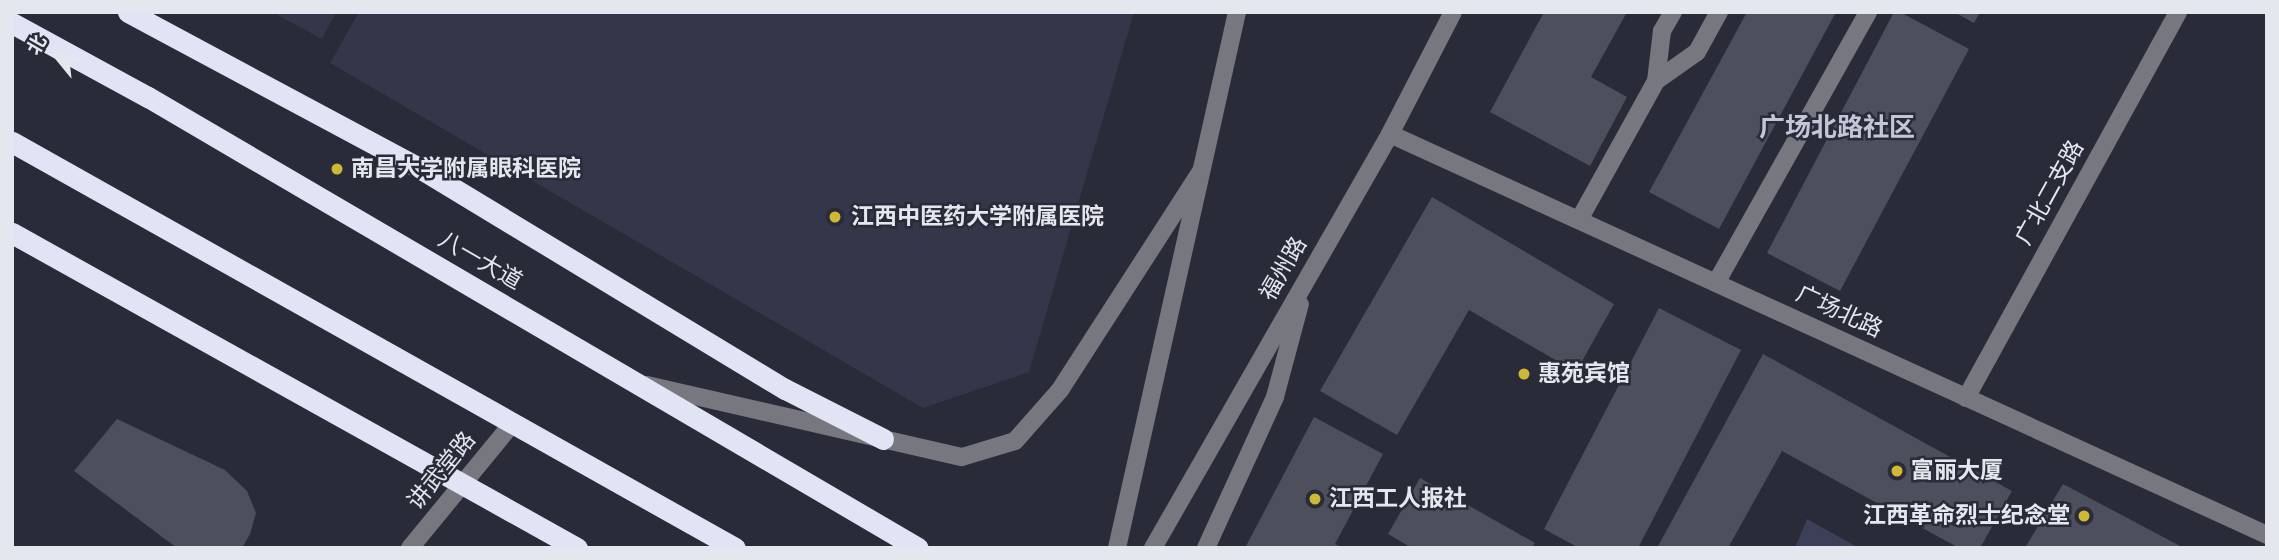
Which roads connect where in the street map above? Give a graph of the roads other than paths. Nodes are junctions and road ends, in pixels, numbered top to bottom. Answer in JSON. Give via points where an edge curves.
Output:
{"nodes":[{"id":1,"x":128,"y":12,"type":"edge"},
{"id":2,"x":1237,"y":12,"type":"edge"},
{"id":3,"x":1452,"y":12,"type":"edge"},
{"id":4,"x":1673,"y":12,"type":"edge"},
{"id":5,"x":1719,"y":12,"type":"edge"},
{"id":6,"x":1868,"y":12,"type":"edge"},
{"id":7,"x":2178,"y":12,"type":"edge"},
{"id":8,"x":12,"y":23,"type":"edge"},
{"id":9,"x":1656,"y":81,"type":"junction"},
{"id":10,"x":1390,"y":134,"type":"junction"},
{"id":11,"x":12,"y":142,"type":"edge"},
{"id":12,"x":1201,"y":171,"type":"junction"},
{"id":13,"x":1580,"y":220,"type":"junction"},
{"id":14,"x":12,"y":233,"type":"edge"},
{"id":15,"x":1307,"y":278,"type":"junction"},
{"id":16,"x":1716,"y":283,"type":"junction"},
{"id":17,"x":634,"y":382,"type":"junction"},
{"id":18,"x":1966,"y":398,"type":"junction"},
{"id":19,"x":511,"y":425,"type":"junction"},
{"id":20,"x":883,"y":439,"type":"junction"},
{"id":21,"x":463,"y":484,"type":"junction"},
{"id":22,"x":2267,"y":535,"type":"edge"},
{"id":23,"x":411,"y":548,"type":"edge"},
{"id":24,"x":577,"y":548,"type":"edge"},
{"id":25,"x":735,"y":548,"type":"edge"},
{"id":26,"x":918,"y":548,"type":"edge"},
{"id":27,"x":1118,"y":548,"type":"edge"},
{"id":28,"x":1153,"y":548,"type":"edge"},
{"id":29,"x":1206,"y":548,"type":"edge"}],
"edges":[{"from":1,"to":20,"type":"highway","via":[[423,170],[785,389]]},
{"from":2,"to":12,"type":"street"},
{"from":3,"to":10,"type":"street","name":"福州路"},
{"from":4,"to":9,"type":"street","via":[[1662,32]]},
{"from":5,"to":9,"type":"street","via":[[1697,52]]},
{"from":6,"to":16,"type":"street"},
{"from":7,"to":18,"type":"street","name":"广北二支路"},
{"from":8,"to":17,"type":"highway","name":"八一大道","via":[[160,104]]},
{"from":9,"to":13,"type":"street"},
{"from":10,"to":13,"type":"street","name":"广场北路"},
{"from":10,"to":15,"type":"street","name":"福州路"},
{"from":11,"to":19,"type":"highway"},
{"from":12,"to":20,"type":"street","via":[[1060,390],[1015,441],[962,457]]},
{"from":12,"to":27,"type":"street"},
{"from":13,"to":16,"type":"street","name":"广场北路"},
{"from":14,"to":21,"type":"highway"},
{"from":15,"to":28,"type":"street","name":"福州路"},
{"from":15,"to":29,"type":"street","via":[[1275,397]]},
{"from":16,"to":18,"type":"street","name":"广场北路"},
{"from":17,"to":20,"type":"street"},
{"from":17,"to":26,"type":"highway","name":"八一大道"},
{"from":18,"to":22,"type":"street","name":"广场北路"},
{"from":19,"to":21,"type":"street","name":"讲武堂路"},
{"from":19,"to":25,"type":"highway"},
{"from":21,"to":23,"type":"street","name":"讲武堂路"},
{"from":21,"to":24,"type":"highway"}]}
